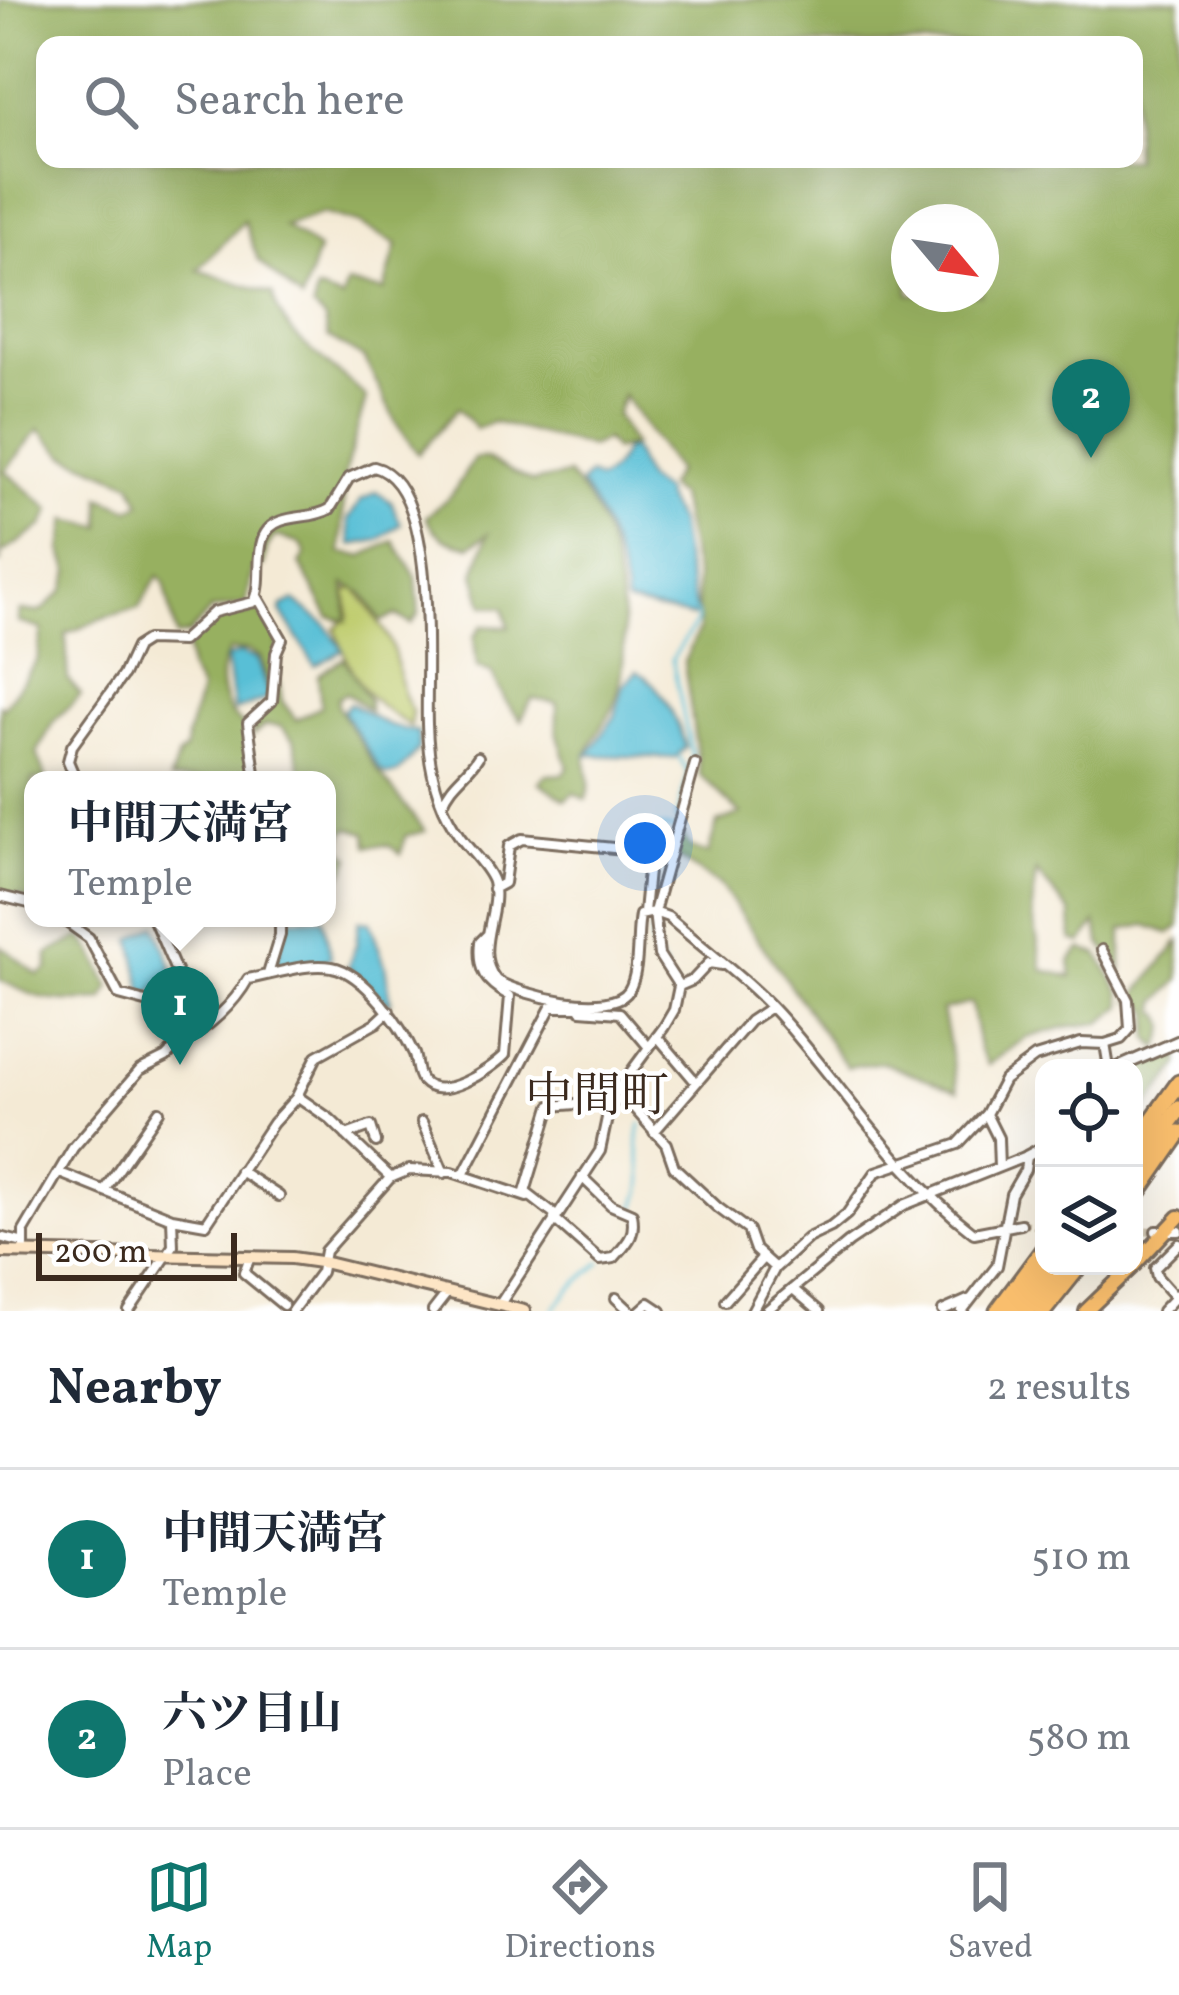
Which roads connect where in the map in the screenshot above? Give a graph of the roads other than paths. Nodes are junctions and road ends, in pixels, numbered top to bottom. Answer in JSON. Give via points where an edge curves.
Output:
{"nodes":[{"id":1,"x":257,"y":596,"type":"junction"},
{"id":2,"x":478,"y":757,"type":"dead end"},
{"id":3,"x":695,"y":764,"type":"dead end"},
{"id":4,"x":72,"y":771,"type":"edge"},
{"id":5,"x":255,"y":771,"type":"edge"},
{"id":6,"x":442,"y":804,"type":"junction"},
{"id":7,"x":493,"y":886,"type":"junction"},
{"id":8,"x":650,"y":912,"type":"junction"},
{"id":9,"x":74,"y":927,"type":"edge"},
{"id":10,"x":157,"y":927,"type":"edge"},
{"id":11,"x":280,"y":927,"type":"edge"},
{"id":12,"x":488,"y":934,"type":"junction"},
{"id":13,"x":1102,"y":950,"type":"dead end"},
{"id":14,"x":725,"y":965,"type":"junction"},
{"id":15,"x":267,"y":976,"type":"junction"},
{"id":16,"x":679,"y":986,"type":"junction"},
{"id":17,"x":168,"y":1003,"type":"junction"},
{"id":18,"x":579,"y":1005,"type":"junction"},
{"id":19,"x":771,"y":1007,"type":"junction"},
{"id":20,"x":389,"y":1011,"type":"junction"},
{"id":21,"x":657,"y":1036,"type":"junction"},
{"id":22,"x":181,"y":1041,"type":"junction"},
{"id":23,"x":1179,"y":1042,"type":"edge"},
{"id":24,"x":1105,"y":1044,"type":"junction"},
{"id":25,"x":647,"y":1045,"type":"junction"},
{"id":26,"x":1110,"y":1059,"type":"edge"},
{"id":27,"x":1136,"y":1059,"type":"edge"},
{"id":28,"x":695,"y":1081,"type":"junction"},
{"id":29,"x":1179,"y":1083,"type":"edge"},
{"id":30,"x":297,"y":1096,"type":"junction"},
{"id":31,"x":611,"y":1099,"type":"junction"},
{"id":32,"x":1171,"y":1108,"type":"edge"},
{"id":33,"x":159,"y":1111,"type":"dead end"},
{"id":34,"x":986,"y":1114,"type":"junction"},
{"id":35,"x":422,"y":1122,"type":"dead end"},
{"id":36,"x":654,"y":1132,"type":"junction"},
{"id":37,"x":1179,"y":1132,"type":"edge"},
{"id":38,"x":1143,"y":1134,"type":"edge"},
{"id":39,"x":346,"y":1135,"type":"junction"},
{"id":40,"x":376,"y":1142,"type":"dead end"},
{"id":41,"x":1035,"y":1152,"type":"edge"},
{"id":42,"x":1027,"y":1156,"type":"junction"},
{"id":43,"x":900,"y":1164,"type":"junction"},
{"id":44,"x":999,"y":1167,"type":"junction"},
{"id":45,"x":1136,"y":1167,"type":"edge"},
{"id":46,"x":240,"y":1171,"type":"junction"},
{"id":47,"x":60,"y":1173,"type":"junction"},
{"id":48,"x":444,"y":1173,"type":"junction"},
{"id":49,"x":463,"y":1175,"type":"junction"},
{"id":50,"x":582,"y":1177,"type":"junction"},
{"id":51,"x":390,"y":1178,"type":"junction"},
{"id":52,"x":1143,"y":1185,"type":"edge"},
{"id":53,"x":105,"y":1189,"type":"junction"},
{"id":54,"x":927,"y":1194,"type":"junction"},
{"id":55,"x":279,"y":1196,"type":"dead end"},
{"id":56,"x":527,"y":1197,"type":"junction"},
{"id":57,"x":555,"y":1217,"type":"junction"},
{"id":58,"x":1179,"y":1217,"type":"edge"},
{"id":59,"x":172,"y":1219,"type":"junction"},
{"id":60,"x":1007,"y":1224,"type":"junction"},
{"id":61,"x":1021,"y":1225,"type":"tunnel mouth"},
{"id":62,"x":1167,"y":1231,"type":"edge"},
{"id":63,"x":0,"y":1238,"type":"edge"},
{"id":64,"x":1179,"y":1244,"type":"edge"},
{"id":65,"x":24,"y":1247,"type":"junction"},
{"id":66,"x":0,"y":1252,"type":"edge"},
{"id":67,"x":168,"y":1255,"type":"junction"},
{"id":68,"x":1143,"y":1256,"type":"edge"},
{"id":69,"x":250,"y":1257,"type":"junction"},
{"id":70,"x":763,"y":1259,"type":"junction"},
{"id":71,"x":1035,"y":1261,"type":"edge"},
{"id":72,"x":321,"y":1262,"type":"junction"},
{"id":73,"x":1143,"y":1265,"type":"edge"},
{"id":74,"x":775,"y":1268,"type":"junction"},
{"id":75,"x":1155,"y":1268,"type":"junction"},
{"id":76,"x":1042,"y":1275,"type":"edge"},
{"id":77,"x":1056,"y":1275,"type":"edge"},
{"id":78,"x":1072,"y":1275,"type":"edge"},
{"id":79,"x":1124,"y":1275,"type":"edge"},
{"id":80,"x":793,"y":1288,"type":"junction"},
{"id":81,"x":448,"y":1292,"type":"junction"},
{"id":82,"x":1176,"y":1295,"type":"edge"},
{"id":83,"x":616,"y":1298,"type":"dead end"},
{"id":84,"x":725,"y":1301,"type":"dead end"},
{"id":85,"x":969,"y":1301,"type":"junction"},
{"id":86,"x":500,"y":1304,"type":"junction"},
{"id":87,"x":288,"y":1308,"type":"edge"},
{"id":88,"x":129,"y":1311,"type":"edge"},
{"id":89,"x":434,"y":1311,"type":"edge"},
{"id":90,"x":524,"y":1311,"type":"edge"},
{"id":91,"x":630,"y":1311,"type":"edge"},
{"id":92,"x":640,"y":1311,"type":"edge"},
{"id":93,"x":661,"y":1311,"type":"edge"},
{"id":94,"x":752,"y":1311,"type":"edge"},
{"id":95,"x":766,"y":1311,"type":"edge"},
{"id":96,"x":819,"y":1311,"type":"edge"},
{"id":97,"x":943,"y":1311,"type":"edge"},
{"id":98,"x":962,"y":1311,"type":"edge"},
{"id":99,"x":998,"y":1311,"type":"edge"},
{"id":100,"x":1014,"y":1311,"type":"edge"},
{"id":101,"x":1027,"y":1311,"type":"edge"},
{"id":102,"x":1043,"y":1311,"type":"edge"},
{"id":103,"x":1087,"y":1311,"type":"edge"},
{"id":104,"x":1162,"y":1311,"type":"edge"}],
"edges":[{"from":1,"to":4,"type":"street","via":[[245,607],[214,612],[182,641],[136,647],[72,746]]},
{"from":1,"to":5,"type":"street","via":[[282,638],[272,701],[248,723]]},
{"from":1,"to":6,"type":"street","via":[[269,528],[330,509],[357,472],[374,467],[393,476],[421,552],[428,752]]},
{"from":2,"to":6,"type":"street"},
{"from":3,"to":8,"type":"street"},
{"from":6,"to":7,"type":"street"},
{"from":7,"to":8,"type":"street","via":[[504,883],[509,846],[522,838],[634,850],[648,872]]},
{"from":7,"to":12,"type":"street"},
{"from":8,"to":14,"type":"street","via":[[668,917]]},
{"from":8,"to":16,"type":"street","via":[[659,955]]},
{"from":8,"to":18,"type":"street","via":[[640,915],[626,995]]},
{"from":9,"to":17,"type":"street","via":[[89,938],[119,995]]},
{"from":10,"to":17,"type":"street","via":[[179,978]]},
{"from":11,"to":15,"type":"street"},
{"from":12,"to":18,"type":"street","via":[[486,959],[496,980]]},
{"from":12,"to":20,"type":"street","via":[[479,942],[478,964],[490,985],[510,996],[505,1055],[488,1072],[428,1086]]},
{"from":13,"to":24,"type":"street","via":[[1128,1000],[1130,1029]]},
{"from":14,"to":16,"type":"street","via":[[710,962]]},
{"from":14,"to":19,"type":"street"},
{"from":15,"to":20,"type":"street","via":[[332,967]]},
{"from":15,"to":22,"type":"street","via":[[248,980]]},
{"from":16,"to":21,"type":"street"},
{"from":17,"to":22,"type":"street"},
{"from":18,"to":25,"type":"street","via":[[620,1013]]},
{"from":18,"to":49,"type":"street","via":[[551,1007]]},
{"from":19,"to":28,"type":"street"},
{"from":19,"to":43,"type":"street"},
{"from":20,"to":30,"type":"street","via":[[317,1056]]},
{"from":21,"to":25,"type":"street"},
{"from":21,"to":28,"type":"street"},
{"from":22,"to":47,"type":"street","via":[[140,1070]]},
{"from":23,"to":27,"type":"street"},
{"from":24,"to":26,"type":"street"},
{"from":24,"to":34,"type":"street","via":[[1081,1042],[1035,1058],[1004,1080]]},
{"from":25,"to":31,"type":"street"},
{"from":28,"to":36,"type":"street"},
{"from":29,"to":32,"type":"highway"},
{"from":30,"to":39,"type":"street"},
{"from":30,"to":46,"type":"street"},
{"from":31,"to":36,"type":"street","via":[[627,1100]]},
{"from":31,"to":50,"type":"street","via":[[604,1142]]},
{"from":31,"to":56,"type":"street","via":[[551,1106]]},
{"from":32,"to":38,"type":"highway"},
{"from":32,"to":45,"type":"highway"},
{"from":33,"to":53,"type":"street"},
{"from":34,"to":43,"type":"street","via":[[958,1144]]},
{"from":34,"to":44,"type":"street"},
{"from":35,"to":48,"type":"street"},
{"from":36,"to":70,"type":"street","via":[[674,1167],[748,1230]]},
{"from":37,"to":52,"type":"highway"},
{"from":39,"to":40,"type":"street","via":[[371,1126]]},
{"from":39,"to":51,"type":"street"},
{"from":41,"to":42,"type":"street"},
{"from":42,"to":44,"type":"street"},
{"from":42,"to":60,"type":"street"},
{"from":43,"to":54,"type":"street"},
{"from":43,"to":74,"type":"street","via":[[876,1172],[847,1214]]},
{"from":44,"to":54,"type":"street"},
{"from":46,"to":55,"type":"street"},
{"from":46,"to":59,"type":"street","via":[[206,1223]]},
{"from":47,"to":53,"type":"street"},
{"from":47,"to":65,"type":"street","via":[[24,1231]]},
{"from":48,"to":49,"type":"street"},
{"from":48,"to":51,"type":"street","via":[[409,1170]]},
{"from":49,"to":56,"type":"street"},
{"from":50,"to":57,"type":"street"},
{"from":50,"to":57,"type":"street","via":[[632,1214],[629,1243],[603,1260]]},
{"from":51,"to":72,"type":"street"},
{"from":53,"to":59,"type":"street"},
{"from":54,"to":60,"type":"street","via":[[974,1233]]},
{"from":54,"to":80,"type":"street","via":[[877,1221]]},
{"from":56,"to":57,"type":"street"},
{"from":57,"to":86,"type":"street"},
{"from":58,"to":62,"type":"main road"},
{"from":59,"to":67,"type":"street"},
{"from":60,"to":61,"type":"street"},
{"from":60,"to":85,"type":"street","via":[[997,1266]]},
{"from":62,"to":68,"type":"main road"},
{"from":63,"to":65,"type":"street"},
{"from":64,"to":75,"type":"street"},
{"from":65,"to":66,"type":"main road"},
{"from":65,"to":67,"type":"main road"},
{"from":67,"to":69,"type":"main road"},
{"from":67,"to":88,"type":"street"},
{"from":69,"to":72,"type":"main road"},
{"from":69,"to":87,"type":"street","via":[[244,1274]]},
{"from":70,"to":74,"type":"street"},
{"from":70,"to":84,"type":"street"},
{"from":71,"to":99,"type":"highway"},
{"from":72,"to":81,"type":"main road"},
{"from":72,"to":87,"type":"street","via":[[312,1287]]},
{"from":73,"to":75,"type":"street"},
{"from":74,"to":94,"type":"street"},
{"from":75,"to":82,"type":"street"},
{"from":76,"to":100,"type":"highway"},
{"from":77,"to":101,"type":"highway"},
{"from":78,"to":102,"type":"highway"},
{"from":79,"to":103,"type":"main road"},
{"from":80,"to":95,"type":"street"},
{"from":80,"to":96,"type":"street"},
{"from":81,"to":86,"type":"main road"},
{"from":81,"to":89,"type":"street"},
{"from":82,"to":104,"type":"street"},
{"from":83,"to":91,"type":"street"},
{"from":85,"to":97,"type":"street"},
{"from":85,"to":98,"type":"street"},
{"from":86,"to":90,"type":"main road"},
{"from":92,"to":93,"type":"street","via":[[649,1303]]}]}
